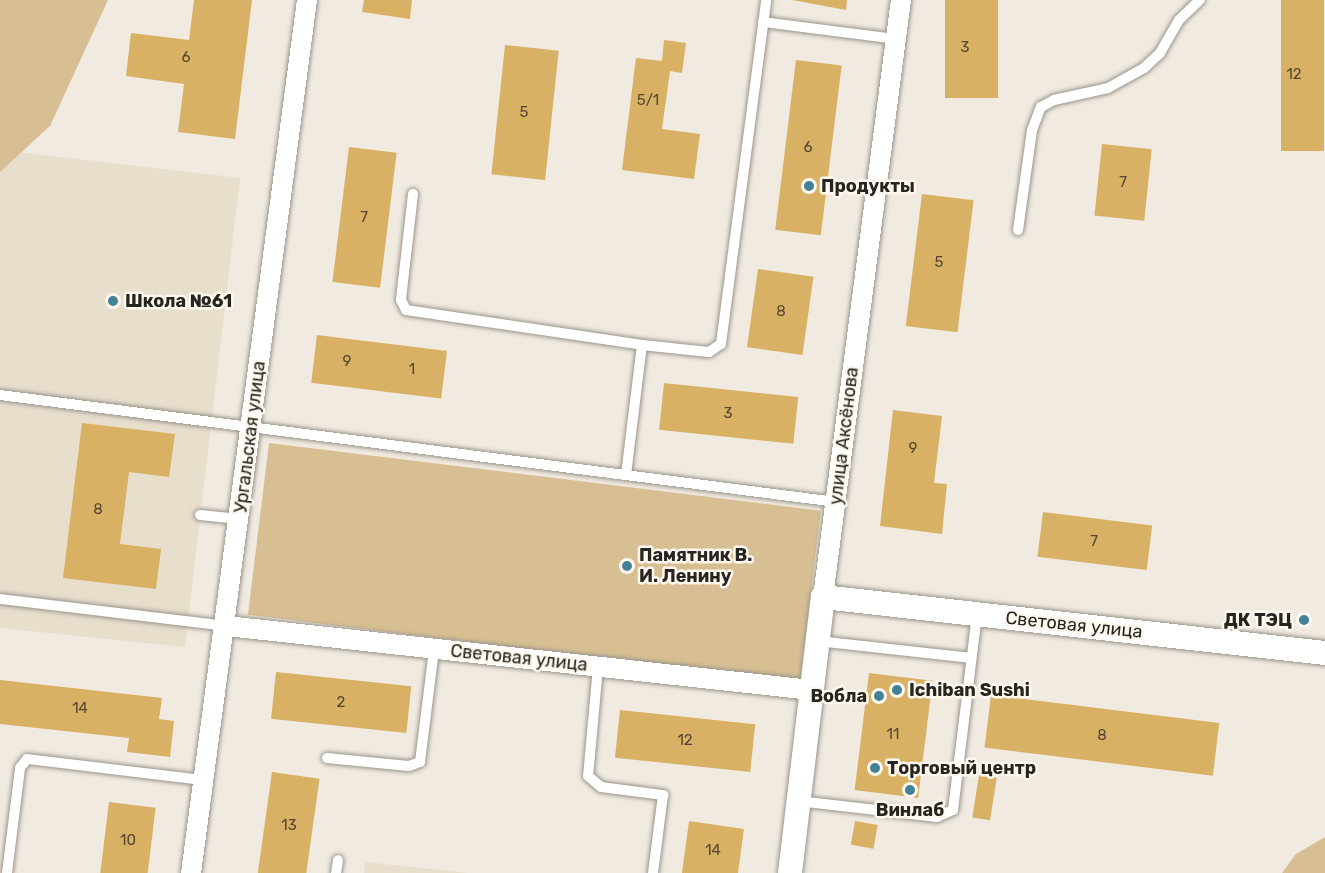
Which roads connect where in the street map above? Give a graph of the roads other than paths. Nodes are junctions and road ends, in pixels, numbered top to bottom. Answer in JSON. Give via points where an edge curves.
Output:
{"nodes":[{"id":1,"x":307,"y":0,"type":"edge"},
{"id":2,"x":766,"y":0,"type":"edge"},
{"id":3,"x":901,"y":0,"type":"edge"},
{"id":4,"x":1200,"y":0,"type":"edge"},
{"id":5,"x":763,"y":22,"type":"junction"},
{"id":6,"x":896,"y":39,"type":"junction"},
{"id":7,"x":413,"y":194,"type":"dead end"},
{"id":8,"x":1018,"y":230,"type":"dead end"},
{"id":9,"x":642,"y":345,"type":"junction"},
{"id":10,"x":0,"y":395,"type":"edge"},
{"id":11,"x":251,"y":428,"type":"junction"},
{"id":12,"x":626,"y":476,"type":"junction"},
{"id":13,"x":836,"y":502,"type":"junction"},
{"id":14,"x":200,"y":516,"type":"dead end"},
{"id":15,"x":240,"y":519,"type":"junction"},
{"id":16,"x":823,"y":597,"type":"junction"},
{"id":17,"x":0,"y":599,"type":"edge"},
{"id":18,"x":977,"y":614,"type":"junction"},
{"id":19,"x":226,"y":626,"type":"junction"},
{"id":20,"x":817,"y":641,"type":"junction"},
{"id":21,"x":434,"y":649,"type":"junction"},
{"id":22,"x":1325,"y":653,"type":"edge"},
{"id":23,"x":971,"y":658,"type":"junction"},
{"id":24,"x":598,"y":667,"type":"junction"},
{"id":25,"x":811,"y":690,"type":"junction"},
{"id":26,"x":327,"y":758,"type":"dead end"},
{"id":27,"x":204,"y":780,"type":"junction"},
{"id":28,"x":798,"y":801,"type":"junction"},
{"id":29,"x":338,"y":860,"type":"dead end"},
{"id":30,"x":7,"y":873,"type":"edge"},
{"id":31,"x":191,"y":873,"type":"edge"},
{"id":32,"x":336,"y":873,"type":"edge"},
{"id":33,"x":653,"y":873,"type":"edge"},
{"id":34,"x":790,"y":873,"type":"edge"}],
"edges":[{"from":1,"to":11,"type":"street","name":"Ургальская улица"},
{"from":2,"to":5,"type":"lane"},
{"from":3,"to":6,"type":"street","name":"улица Аксёнова"},
{"from":4,"to":8,"type":"lane","via":[[1179,20],[1160,53],[1144,68],[1108,88],[1054,100],[1041,107],[1032,130]]},
{"from":5,"to":6,"type":"lane"},
{"from":5,"to":9,"type":"lane","via":[[721,344],[709,352]]},
{"from":6,"to":13,"type":"street","name":"улица Аксёнова"},
{"from":7,"to":9,"type":"lane","via":[[401,300],[406,310]]},
{"from":9,"to":12,"type":"lane"},
{"from":10,"to":11,"type":"lane"},
{"from":11,"to":12,"type":"lane"},
{"from":11,"to":15,"type":"street","name":"Ургальская улица"},
{"from":12,"to":13,"type":"lane"},
{"from":13,"to":16,"type":"street","name":"улица Аксёнова"},
{"from":14,"to":15,"type":"lane"},
{"from":15,"to":19,"type":"street","name":"Ургальская улица"},
{"from":16,"to":18,"type":"street","name":"Световая улица"},
{"from":16,"to":20,"type":"street","name":"улица Аксёнова"},
{"from":17,"to":19,"type":"lane"},
{"from":18,"to":22,"type":"street","name":"Световая улица"},
{"from":18,"to":23,"type":"lane"},
{"from":19,"to":21,"type":"street","name":"Световая улица"},
{"from":19,"to":27,"type":"street","name":"Ургальская улица"},
{"from":20,"to":23,"type":"lane"},
{"from":20,"to":25,"type":"street","name":"улица Аксёнова"},
{"from":21,"to":24,"type":"street","name":"Световая улица"},
{"from":21,"to":26,"type":"lane","via":[[420,762],[409,766]]},
{"from":23,"to":28,"type":"lane","via":[[956,802],[947,815]]},
{"from":24,"to":25,"type":"street","name":"Световая улица"},
{"from":24,"to":33,"type":"lane","via":[[588,776],[601,787],[663,795]]},
{"from":25,"to":28,"type":"street","name":"улица Аксёнова"},
{"from":27,"to":30,"type":"lane","via":[[27,759],[20,768]]},
{"from":27,"to":31,"type":"street","name":"Ургальская улица"},
{"from":28,"to":34,"type":"street","name":"улица Аксёнова"},
{"from":29,"to":32,"type":"lane"}]}
